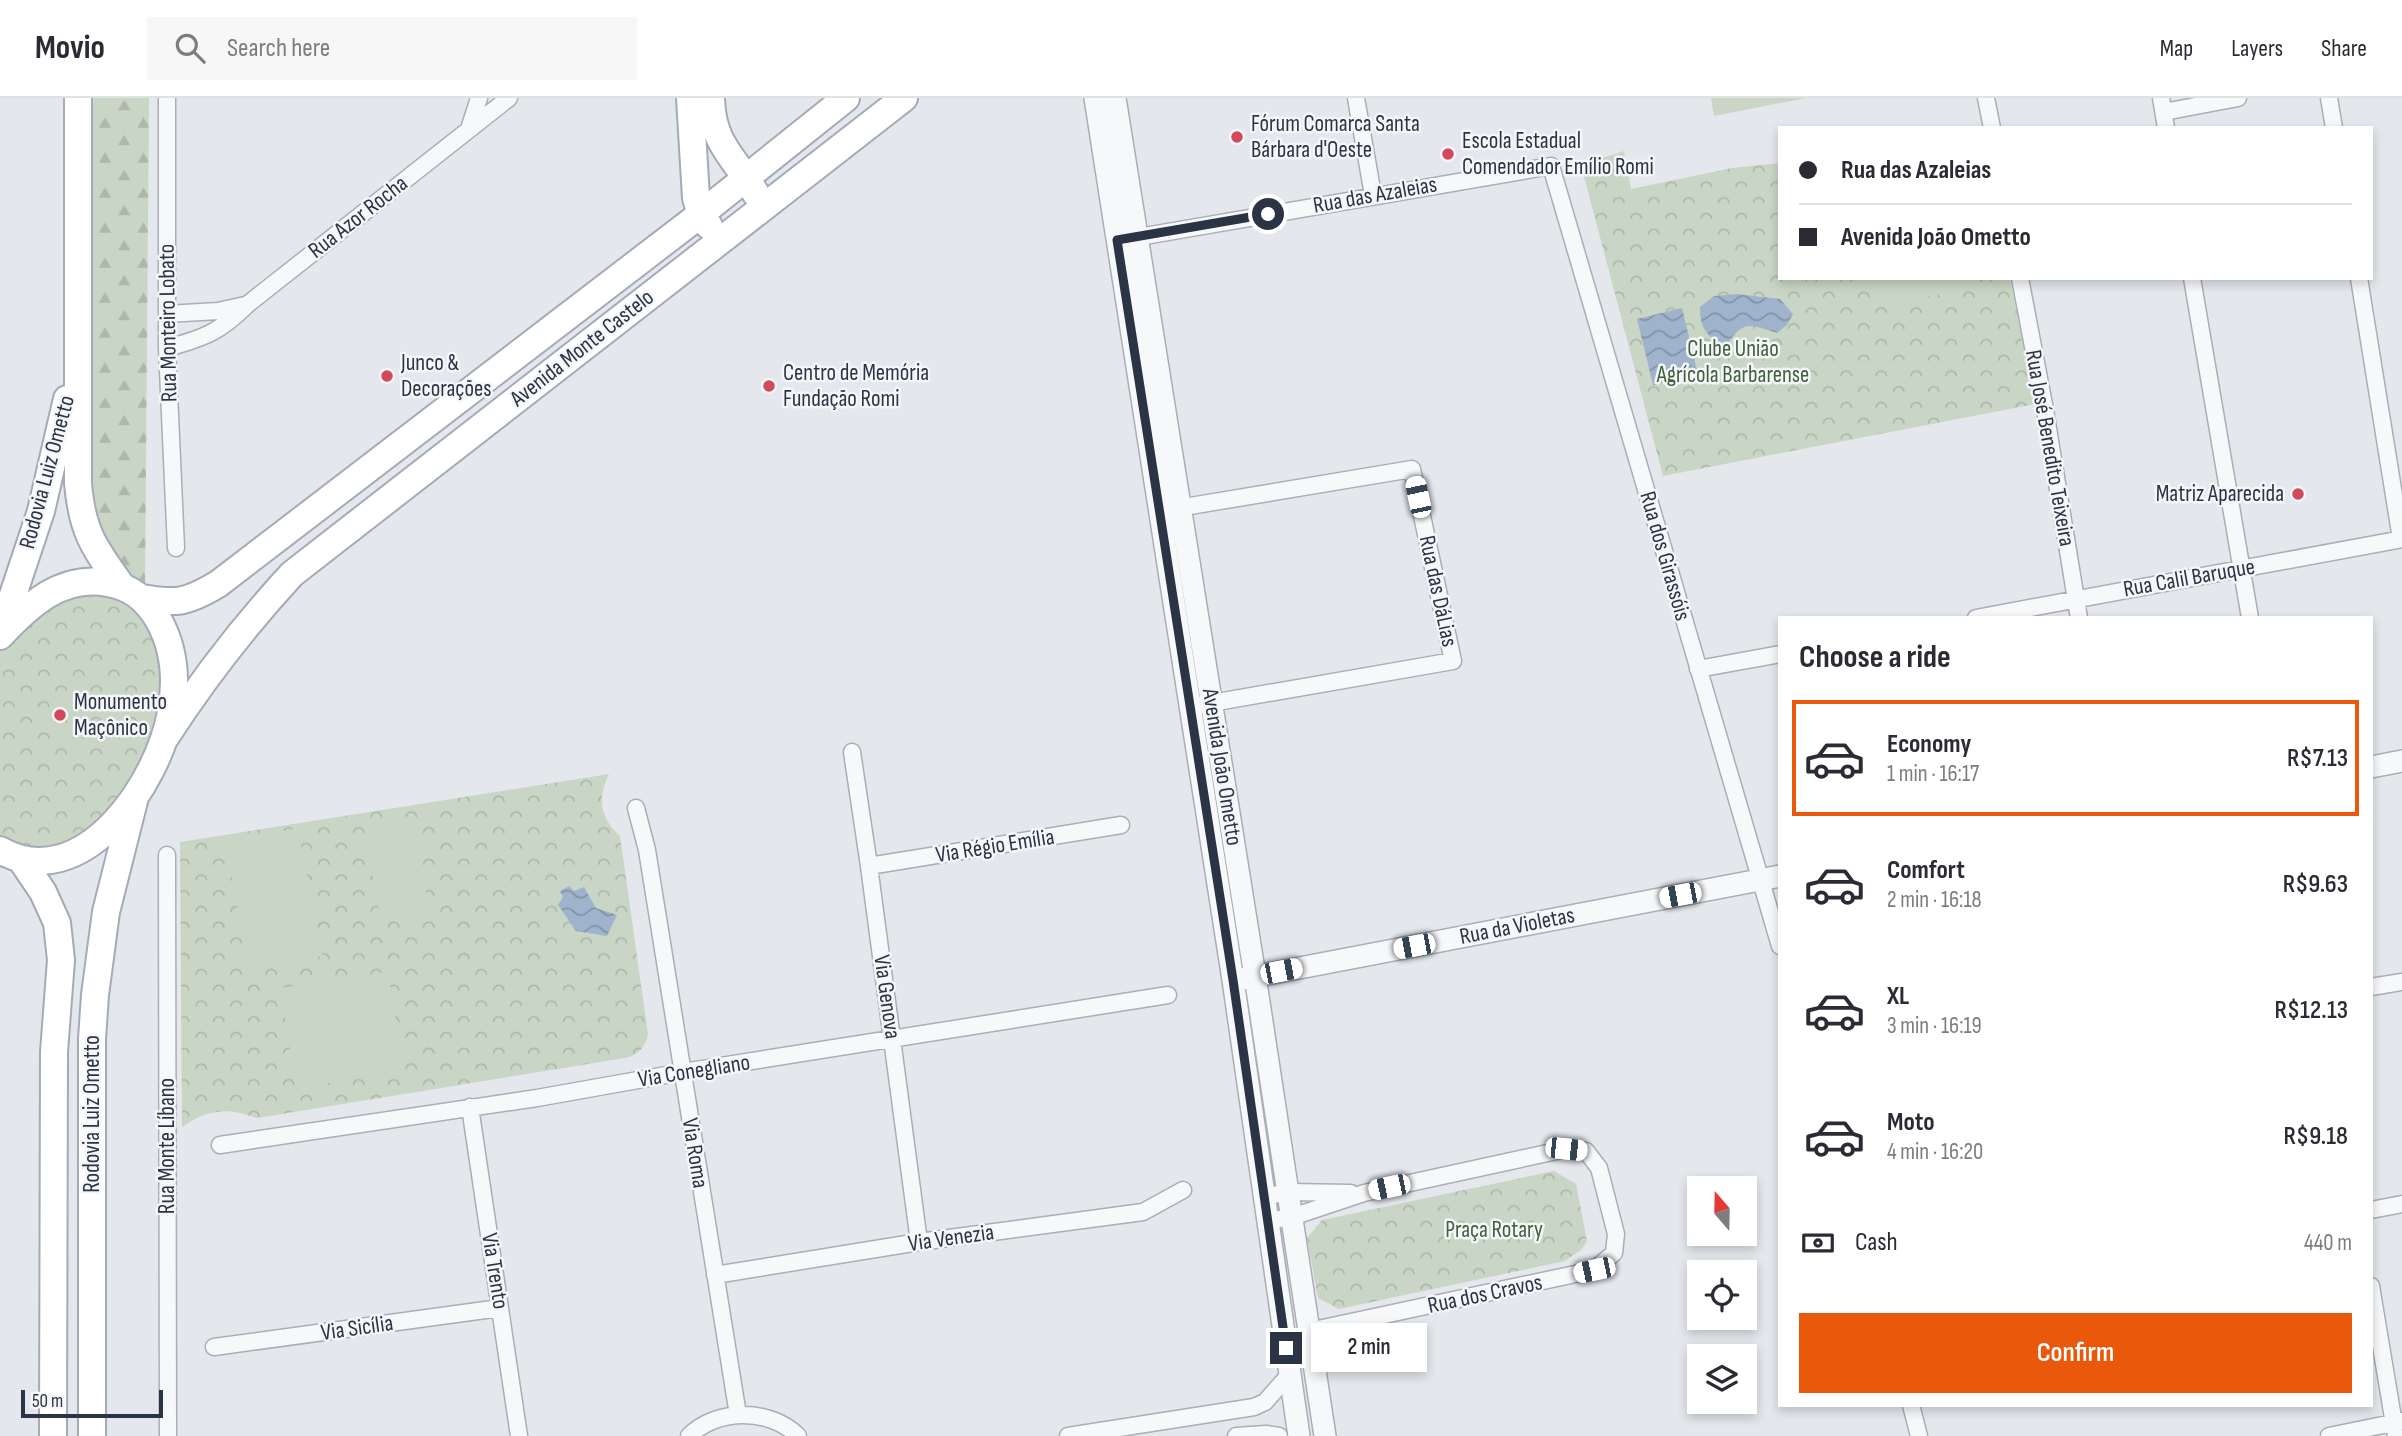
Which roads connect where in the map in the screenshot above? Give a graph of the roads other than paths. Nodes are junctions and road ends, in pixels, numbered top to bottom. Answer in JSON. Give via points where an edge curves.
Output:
{"nodes":[{"id":1,"x":78,"y":98,"type":"edge"},
{"id":2,"x":167,"y":98,"type":"edge"},
{"id":3,"x":479,"y":98,"type":"edge"},
{"id":4,"x":509,"y":98,"type":"edge"},
{"id":5,"x":690,"y":98,"type":"edge"},
{"id":6,"x":711,"y":98,"type":"edge"},
{"id":7,"x":846,"y":98,"type":"edge"},
{"id":8,"x":904,"y":98,"type":"edge"},
{"id":9,"x":1095,"y":98,"type":"edge"},
{"id":10,"x":1356,"y":98,"type":"edge"},
{"id":11,"x":1986,"y":98,"type":"edge"},
{"id":12,"x":2238,"y":98,"type":"edge"},
{"id":13,"x":2329,"y":98,"type":"edge"},
{"id":14,"x":1122,"y":102,"type":"edge"},
{"id":15,"x":2164,"y":112,"type":"edge"},
{"id":16,"x":1099,"y":124,"type":"junction"},
{"id":17,"x":1992,"y":126,"type":"edge"},
{"id":18,"x":2334,"y":126,"type":"edge"},
{"id":19,"x":469,"y":129,"type":"junction"},
{"id":20,"x":693,"y":159,"type":"junction"},
{"id":21,"x":1551,"y":166,"type":"joint"},
{"id":22,"x":746,"y":179,"type":"junction"},
{"id":23,"x":1373,"y":195,"type":"junction"},
{"id":24,"x":763,"y":208,"type":"junction"},
{"id":25,"x":701,"y":214,"type":"junction"},
{"id":26,"x":1127,"y":239,"type":"junction"},
{"id":27,"x":666,"y":240,"type":"junction"},
{"id":28,"x":720,"y":240,"type":"junction"},
{"id":29,"x":2020,"y":280,"type":"edge"},
{"id":30,"x":2192,"y":280,"type":"edge"},
{"id":31,"x":2359,"y":280,"type":"edge"},
{"id":32,"x":248,"y":304,"type":"junction"},
{"id":33,"x":167,"y":314,"type":"junction"},
{"id":34,"x":167,"y":348,"type":"junction"},
{"id":35,"x":78,"y":349,"type":"junction"},
{"id":36,"x":1169,"y":510,"type":"junction"},
{"id":37,"x":2401,"y":539,"type":"edge"},
{"id":38,"x":176,"y":548,"type":"dead end"},
{"id":39,"x":266,"y":548,"type":"junction"},
{"id":40,"x":2241,"y":569,"type":"junction"},
{"id":41,"x":292,"y":574,"type":"junction"},
{"id":42,"x":131,"y":592,"type":"junction"},
{"id":43,"x":2076,"y":599,"type":"junction"},
{"id":44,"x":1987,"y":616,"type":"edge"},
{"id":45,"x":2079,"y":616,"type":"edge"},
{"id":46,"x":2250,"y":616,"type":"edge"},
{"id":47,"x":0,"y":635,"type":"edge"},
{"id":48,"x":1778,"y":654,"type":"edge"},
{"id":49,"x":1698,"y":669,"type":"junction"},
{"id":50,"x":1212,"y":703,"type":"junction"},
{"id":51,"x":1190,"y":707,"type":"junction"},
{"id":52,"x":165,"y":738,"type":"junction"},
{"id":53,"x":852,"y":752,"type":"dead end"},
{"id":54,"x":2402,"y":761,"type":"edge"},
{"id":55,"x":2373,"y":767,"type":"edge"},
{"id":56,"x":135,"y":796,"type":"junction"},
{"id":57,"x":636,"y":808,"type":"dead end"},
{"id":58,"x":1121,"y":825,"type":"dead end"},
{"id":59,"x":11,"y":855,"type":"edge"},
{"id":60,"x":167,"y":855,"type":"dead end"},
{"id":61,"x":869,"y":866,"type":"junction"},
{"id":62,"x":1770,"y":878,"type":"edge"},
{"id":63,"x":1778,"y":932,"type":"edge"},
{"id":64,"x":1255,"y":976,"type":"junction"},
{"id":65,"x":1233,"y":980,"type":"junction"},
{"id":66,"x":2402,"y":982,"type":"edge"},
{"id":67,"x":2373,"y":987,"type":"edge"},
{"id":68,"x":1168,"y":995,"type":"dead end"},
{"id":69,"x":892,"y":1039,"type":"junction"},
{"id":70,"x":683,"y":1072,"type":"junction"},
{"id":71,"x":470,"y":1107,"type":"junction"},
{"id":72,"x":220,"y":1144,"type":"dead end"},
{"id":73,"x":1183,"y":1190,"type":"dead end"},
{"id":74,"x":1289,"y":1192,"type":"junction"},
{"id":75,"x":1364,"y":1193,"type":"junction"},
{"id":76,"x":1264,"y":1197,"type":"junction"},
{"id":77,"x":2402,"y":1204,"type":"edge"},
{"id":78,"x":2373,"y":1210,"type":"edge"},
{"id":79,"x":1292,"y":1217,"type":"junction"},
{"id":80,"x":1267,"y":1221,"type":"junction"},
{"id":81,"x":919,"y":1242,"type":"junction"},
{"id":82,"x":715,"y":1275,"type":"junction"},
{"id":83,"x":2373,"y":1297,"type":"edge"},
{"id":84,"x":500,"y":1308,"type":"junction"},
{"id":85,"x":1309,"y":1331,"type":"junction"},
{"id":86,"x":214,"y":1347,"type":"dead end"},
{"id":87,"x":1289,"y":1376,"type":"junction"},
{"id":88,"x":1912,"y":1407,"type":"edge"},
{"id":89,"x":738,"y":1415,"type":"junction"},
{"id":90,"x":2397,"y":1426,"type":"edge"},
{"id":91,"x":53,"y":1436,"type":"edge"},
{"id":92,"x":92,"y":1436,"type":"edge"},
{"id":93,"x":168,"y":1436,"type":"edge"},
{"id":94,"x":519,"y":1436,"type":"edge"},
{"id":95,"x":690,"y":1436,"type":"edge"},
{"id":96,"x":798,"y":1436,"type":"edge"},
{"id":97,"x":1068,"y":1436,"type":"edge"},
{"id":98,"x":1236,"y":1436,"type":"edge"},
{"id":99,"x":1279,"y":1436,"type":"edge"},
{"id":100,"x":1299,"y":1436,"type":"edge"},
{"id":101,"x":1325,"y":1436,"type":"edge"},
{"id":102,"x":1919,"y":1436,"type":"edge"},
{"id":103,"x":2329,"y":1436,"type":"edge"}],
"edges":[{"from":1,"to":35,"type":"main road","name":"Rodovia Luiz Ometto"},
{"from":2,"to":33,"type":"street","name":"Rua Monteiro Lobato"},
{"from":3,"to":19,"type":"street"},
{"from":4,"to":19,"type":"street","name":"Rua Azor Rocha"},
{"from":5,"to":20,"type":"main road"},
{"from":6,"to":22,"type":"main road","via":[[714,128]]},
{"from":7,"to":22,"type":"main road","name":"Avenida Monte Castelo"},
{"from":8,"to":24,"type":"main road","name":"Avenida Monte Castelo"},
{"from":9,"to":16,"type":"street","name":"Avenida João Ometto"},
{"from":10,"to":23,"type":"street"},
{"from":11,"to":17,"type":"street"},
{"from":12,"to":15,"type":"street"},
{"from":13,"to":18,"type":"street"},
{"from":14,"to":16,"type":"street"},
{"from":14,"to":26,"type":"street","name":"Avenida João Ometto"},
{"from":16,"to":26,"type":"street","name":"Avenida João Ometto"},
{"from":19,"to":32,"type":"street","name":"Rua Azor Rocha"},
{"from":20,"to":25,"type":"main road"},
{"from":20,"to":27,"type":"main road","via":[[683,201]]},
{"from":21,"to":23,"type":"street","name":"Rua das Azaleias"},
{"from":21,"to":49,"type":"street","name":"Rua dos Girassóis"},
{"from":22,"to":24,"type":"main road"},
{"from":22,"to":25,"type":"main road","name":"Avenida Monte Castelo"},
{"from":23,"to":26,"type":"street","name":"Rua das Azaleias"},
{"from":24,"to":28,"type":"main road","name":"Avenida Monte Castelo"},
{"from":25,"to":27,"type":"main road","name":"Avenida Monte Castelo"},
{"from":25,"to":28,"type":"main road"},
{"from":26,"to":36,"type":"street","name":"Avenida João Ometto"},
{"from":27,"to":39,"type":"main road","name":"Avenida Monte Castelo"},
{"from":28,"to":41,"type":"main road","name":"Avenida Monte Castelo"},
{"from":29,"to":43,"type":"street","name":"Rua José Benedito Teixeira"},
{"from":30,"to":40,"type":"street"},
{"from":31,"to":37,"type":"street"},
{"from":32,"to":33,"type":"street","name":"Rua Azor Rocha"},
{"from":32,"to":34,"type":"street","name":"Rua Azor Rocha","via":[[204,338]]},
{"from":33,"to":34,"type":"street","name":"Rua Monteiro Lobato"},
{"from":34,"to":38,"type":"street","name":"Rua Monteiro Lobato"},
{"from":35,"to":42,"type":"main road","name":"Rodovia Luiz Ometto","via":[[80,513],[88,534]]},
{"from":35,"to":47,"type":"main road","name":"Rodovia Luiz Ometto","via":[[41,511]]},
{"from":36,"to":50,"type":"street","name":"Avenida João Ometto"},
{"from":36,"to":50,"type":"street","name":"Rua das DáLias","via":[[1412,470],[1453,661]]},
{"from":36,"to":51,"type":"street","name":"Avenida João Ometto"},
{"from":37,"to":40,"type":"street","name":"Rua Calil Baruque"},
{"from":39,"to":41,"type":"main road","via":[[262,561],[267,575],[277,579]]},
{"from":39,"to":42,"type":"main road","name":"Avenida Monte Castelo","via":[[200,595],[172,603]]},
{"from":40,"to":43,"type":"street","name":"Rua Calil Baruque"},
{"from":40,"to":46,"type":"street"},
{"from":41,"to":52,"type":"main road","name":"Avenida Monte Castelo","via":[[238,635]]},
{"from":42,"to":47,"type":"main road","name":"Avenida Monte Castelo","via":[[99,581],[77,582],[38,598]]},
{"from":42,"to":52,"type":"main road","name":"Rodovia Luiz Ometto","via":[[160,622],[170,647],[174,681]]},
{"from":43,"to":44,"type":"street","name":"Rua Calil Baruque"},
{"from":43,"to":45,"type":"street","name":"Rua José Benedito Teixeira"},
{"from":48,"to":49,"type":"street"},
{"from":49,"to":62,"type":"street","name":"Rua dos Girassóis"},
{"from":50,"to":51,"type":"street","name":"Rua das DáLias"},
{"from":50,"to":64,"type":"street","name":"Avenida João Ometto"},
{"from":51,"to":65,"type":"street","name":"Avenida João Ometto"},
{"from":52,"to":56,"type":"main road"},
{"from":53,"to":61,"type":"street","name":"Via Genova"},
{"from":54,"to":55,"type":"street"},
{"from":56,"to":59,"type":"main road","via":[[111,828],[88,846],[52,860]]},
{"from":56,"to":92,"type":"main road","name":"Rodovia Luiz Ometto","via":[[106,912],[92,1039]]},
{"from":57,"to":70,"type":"street","name":"Via Roma"},
{"from":58,"to":61,"type":"street","name":"Via Régio Emília"},
{"from":59,"to":91,"type":"main road","name":"Rodovia Luiz Ometto","via":[[43,891],[57,923],[61,960],[54,1052]]},
{"from":60,"to":93,"type":"street","name":"Rua Monte Líbano"},
{"from":61,"to":69,"type":"street","name":"Via Genova"},
{"from":62,"to":63,"type":"street","name":"Rua dos Girassóis"},
{"from":62,"to":64,"type":"street","name":"Rua da Violetas"},
{"from":64,"to":65,"type":"street","name":"Rua da Violetas"},
{"from":64,"to":74,"type":"street","name":"Avenida João Ometto"},
{"from":65,"to":76,"type":"street","name":"Avenida João Ometto"},
{"from":66,"to":67,"type":"street"},
{"from":68,"to":69,"type":"street","name":"Via Conegliano"},
{"from":69,"to":70,"type":"street","name":"Via Conegliano"},
{"from":69,"to":81,"type":"street","name":"Via Genova"},
{"from":70,"to":71,"type":"street","name":"Via Conegliano"},
{"from":70,"to":82,"type":"street","name":"Via Roma"},
{"from":71,"to":72,"type":"street","name":"Via Conegliano"},
{"from":71,"to":84,"type":"street","name":"Via Trento"},
{"from":73,"to":81,"type":"street","name":"Via Venezia","via":[[1143,1212]]},
{"from":74,"to":75,"type":"street","name":"Rua dos Cravos"},
{"from":74,"to":76,"type":"street","name":"Rua dos Cravos"},
{"from":74,"to":79,"type":"street","name":"Avenida João Ometto"},
{"from":75,"to":79,"type":"street","name":"Rua dos Cravos"},
{"from":75,"to":85,"type":"street","name":"Rua dos Cravos","via":[[1566,1149],[1586,1151],[1599,1167],[1616,1234],[1614,1253],[1594,1270]]},
{"from":76,"to":80,"type":"street","name":"Avenida João Ometto"},
{"from":77,"to":78,"type":"street"},
{"from":79,"to":80,"type":"street","name":"Rua dos Cravos"},
{"from":79,"to":85,"type":"street","name":"Avenida João Ometto"},
{"from":80,"to":87,"type":"street","name":"Avenida João Ometto"},
{"from":81,"to":82,"type":"street","name":"Via Venezia"},
{"from":82,"to":89,"type":"street","name":"Via Roma"},
{"from":83,"to":90,"type":"street"},
{"from":84,"to":86,"type":"street","name":"Via Sicília"},
{"from":84,"to":94,"type":"street","name":"Via Trento"},
{"from":85,"to":101,"type":"street","name":"Avenida João Ometto"},
{"from":87,"to":97,"type":"street","via":[[1265,1402],[1254,1407]]},
{"from":87,"to":100,"type":"street","name":"Avenida João Ometto"},
{"from":88,"to":102,"type":"street"},
{"from":89,"to":95,"type":"street","via":[[715,1419]]},
{"from":89,"to":96,"type":"street","via":[[777,1422]]},
{"from":90,"to":103,"type":"street"},
{"from":98,"to":99,"type":"street"}]}
